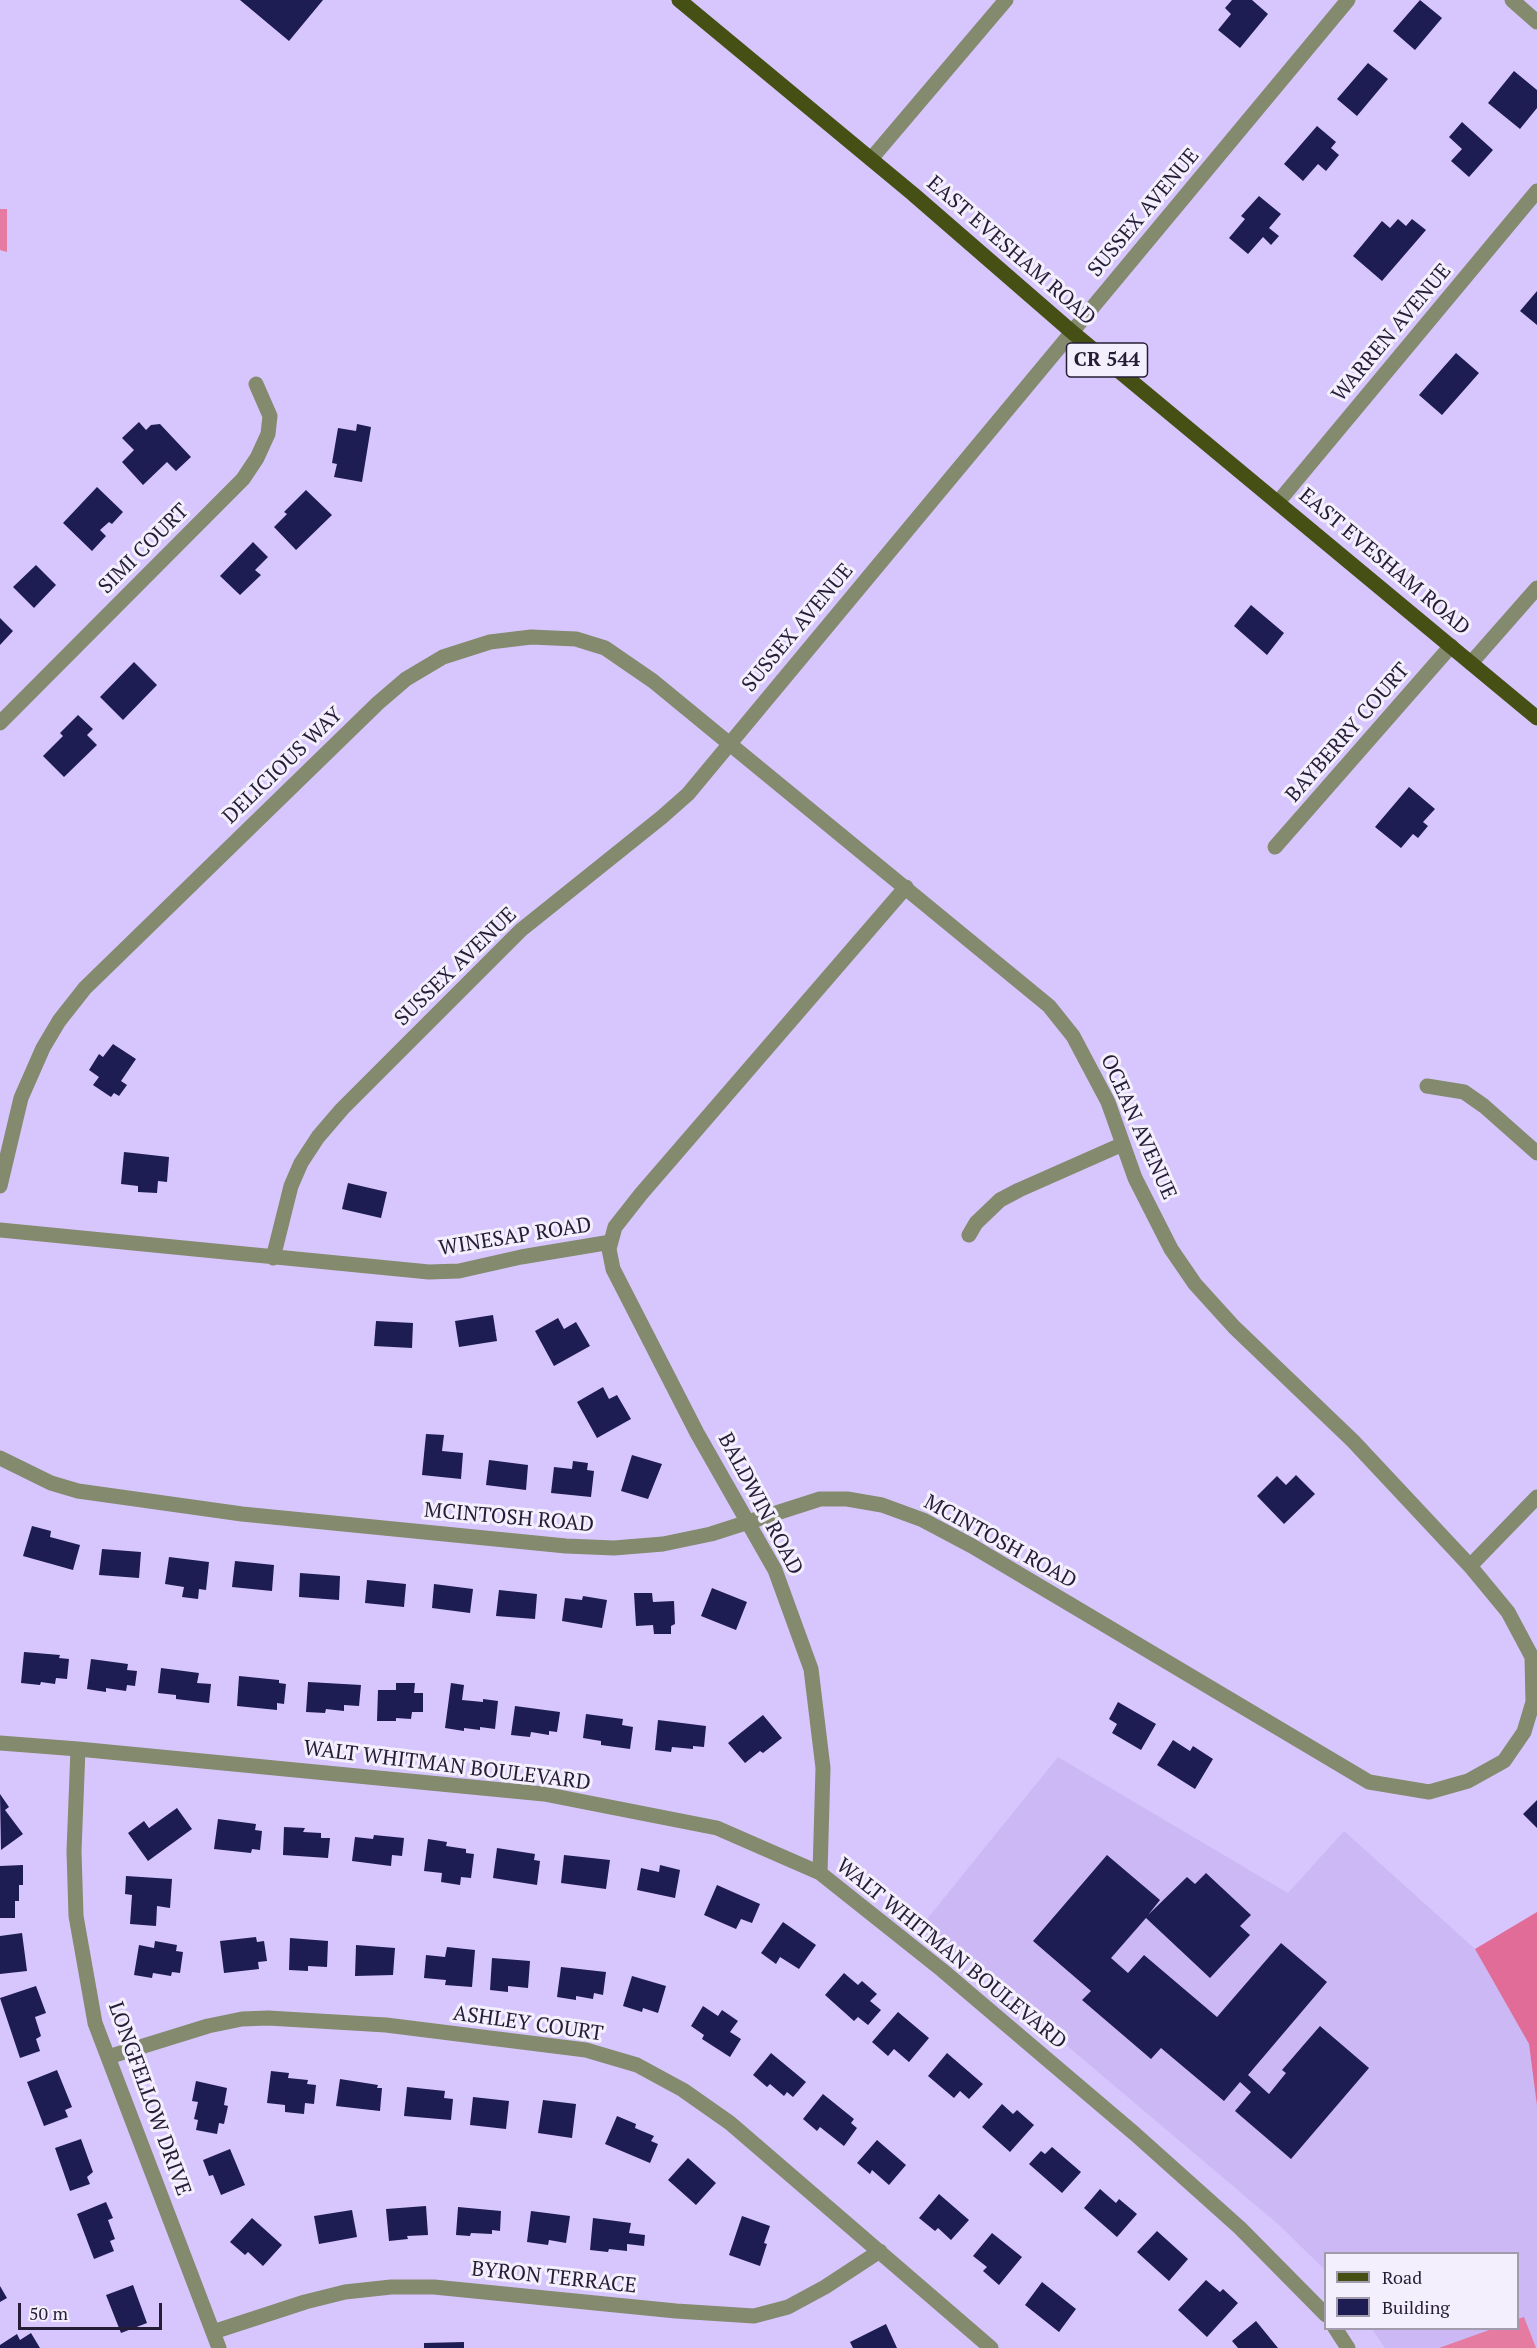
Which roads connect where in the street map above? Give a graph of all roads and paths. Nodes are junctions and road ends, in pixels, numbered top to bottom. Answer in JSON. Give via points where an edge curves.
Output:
{"nodes":[{"id":1,"x":679,"y":0,"type":"edge"},
{"id":2,"x":1006,"y":0,"type":"edge"},
{"id":3,"x":1348,"y":0,"type":"edge"},
{"id":4,"x":1512,"y":0,"type":"edge"},
{"id":5,"x":1537,"y":22,"type":"edge"},
{"id":6,"x":871,"y":159,"type":"junction"},
{"id":7,"x":1537,"y":191,"type":"edge"},
{"id":8,"x":1072,"y":332,"type":"junction"},
{"id":9,"x":256,"y":384,"type":"dead end"},
{"id":10,"x":1279,"y":501,"type":"junction"},
{"id":11,"x":1537,"y":588,"type":"edge"},
{"id":12,"x":1451,"y":646,"type":"junction"},
{"id":13,"x":1471,"y":663,"type":"junction"},
{"id":14,"x":1537,"y":718,"type":"edge"},
{"id":15,"x":0,"y":723,"type":"edge"},
{"id":16,"x":729,"y":743,"type":"junction"},
{"id":17,"x":1275,"y":848,"type":"dead end"},
{"id":18,"x":906,"y":887,"type":"junction"},
{"id":19,"x":1426,"y":1086,"type":"dead end"},
{"id":20,"x":1123,"y":1144,"type":"junction"},
{"id":21,"x":1537,"y":1153,"type":"edge"},
{"id":22,"x":0,"y":1186,"type":"edge"},
{"id":23,"x":0,"y":1230,"type":"edge"},
{"id":24,"x":969,"y":1234,"type":"dead end"},
{"id":25,"x":611,"y":1242,"type":"junction"},
{"id":26,"x":273,"y":1258,"type":"junction"},
{"id":27,"x":0,"y":1458,"type":"edge"},
{"id":28,"x":1537,"y":1497,"type":"edge"},
{"id":29,"x":748,"y":1522,"type":"junction"},
{"id":30,"x":1470,"y":1566,"type":"junction"},
{"id":31,"x":0,"y":1743,"type":"edge"},
{"id":32,"x":78,"y":1749,"type":"junction"},
{"id":33,"x":820,"y":1873,"type":"junction"},
{"id":34,"x":108,"y":2057,"type":"junction"},
{"id":35,"x":880,"y":2251,"type":"junction"},
{"id":36,"x":1324,"y":2313,"type":"edge"},
{"id":37,"x":1336,"y":2330,"type":"edge"},
{"id":38,"x":213,"y":2332,"type":"junction"},
{"id":39,"x":219,"y":2348,"type":"edge"},
{"id":40,"x":992,"y":2348,"type":"edge"},
{"id":41,"x":1348,"y":2348,"type":"edge"}],
"edges":[{"from":1,"to":6,"type":"main road","name":"EAST EVESHAM ROAD","number":"CR 544"},
{"from":2,"to":6,"type":"street"},
{"from":3,"to":8,"type":"street","name":"SUSSEX AVENUE"},
{"from":4,"to":5,"type":"street"},
{"from":6,"to":8,"type":"main road","name":"EAST EVESHAM ROAD","number":"CR 544"},
{"from":7,"to":10,"type":"street","name":"WARREN AVENUE"},
{"from":8,"to":10,"type":"main road","name":"EAST EVESHAM ROAD","number":"CR 544"},
{"from":8,"to":16,"type":"street","name":"SUSSEX AVENUE"},
{"from":9,"to":15,"type":"street","name":"SIMI COURT","via":[[270,416],[268,434],[243,479]]},
{"from":10,"to":12,"type":"main road","name":"EAST EVESHAM ROAD","number":"CR 544"},
{"from":11,"to":13,"type":"street"},
{"from":12,"to":13,"type":"main road","name":"EAST EVESHAM ROAD","number":"CR 544"},
{"from":12,"to":17,"type":"street","name":"BAYBERRY COURT"},
{"from":13,"to":14,"type":"main road","name":"EAST EVESHAM ROAD","number":"CR 544"},
{"from":16,"to":18,"type":"street","name":"OCEAN AVENUE"},
{"from":16,"to":22,"type":"street","name":"DELICIOUS WAY","via":[[605,648],[576,639],[490,642],[443,657],[406,679],[85,988],[43,1048],[21,1098]]},
{"from":16,"to":26,"type":"street","name":"SUSSEX AVENUE","via":[[687,794],[521,930],[342,1109],[301,1163],[291,1186]]},
{"from":18,"to":20,"type":"street","name":"OCEAN AVENUE","via":[[1049,1006],[1073,1035],[1108,1102]]},
{"from":18,"to":25,"type":"street","name":"WINESAP ROAD","via":[[640,1194],[615,1227]]},
{"from":19,"to":21,"type":"street","via":[[1464,1092]]},
{"from":20,"to":24,"type":"street","via":[[1000,1200]]},
{"from":20,"to":30,"type":"street","name":"OCEAN AVENUE","via":[[1166,1239],[1196,1284],[1234,1327],[1353,1441]]},
{"from":23,"to":26,"type":"street","name":"WINESAP ROAD"},
{"from":25,"to":26,"type":"street","name":"WINESAP ROAD","via":[[429,1272]]},
{"from":25,"to":29,"type":"street","name":"BALDWIN ROAD","via":[[613,1269],[697,1433]]},
{"from":27,"to":29,"type":"street","name":"MCINTOSH ROAD","via":[[51,1483],[78,1491],[242,1514],[566,1546],[663,1544]]},
{"from":28,"to":30,"type":"street"},
{"from":29,"to":30,"type":"street","name":"MCINTOSH ROAD","via":[[820,1499],[882,1505],[923,1520],[1369,1782],[1429,1792],[1468,1781],[1504,1761],[1524,1732],[1533,1702],[1532,1657],[1508,1612]]},
{"from":29,"to":33,"type":"street","name":"BALDWIN ROAD","via":[[776,1570],[811,1669],[824,1768]]},
{"from":31,"to":32,"type":"street","name":"WALT WHITMAN BOULEVARD"},
{"from":32,"to":33,"type":"street","name":"WALT WHITMAN BOULEVARD","via":[[544,1794],[717,1828]]},
{"from":32,"to":34,"type":"street","name":"LONGFELLOW DRIVE","via":[[76,1916],[95,2023]]},
{"from":33,"to":36,"type":"street","name":"WALT WHITMAN BOULEVARD","via":[[942,1970],[1135,2134],[1240,2228]]},
{"from":34,"to":35,"type":"street","name":"ASHLEY COURT","via":[[208,2026],[268,2018],[386,2025],[586,2050],[637,2065],[683,2090],[730,2123]]},
{"from":34,"to":38,"type":"street","name":"LONGFELLOW DRIVE"},
{"from":35,"to":38,"type":"street","name":"BYRON TERRACE","via":[[788,2307],[754,2316],[391,2286],[305,2302]]},
{"from":35,"to":40,"type":"street","name":"ASHLEY COURT"},
{"from":37,"to":41,"type":"street"},
{"from":38,"to":39,"type":"street","name":"LONGFELLOW DRIVE"}]}
